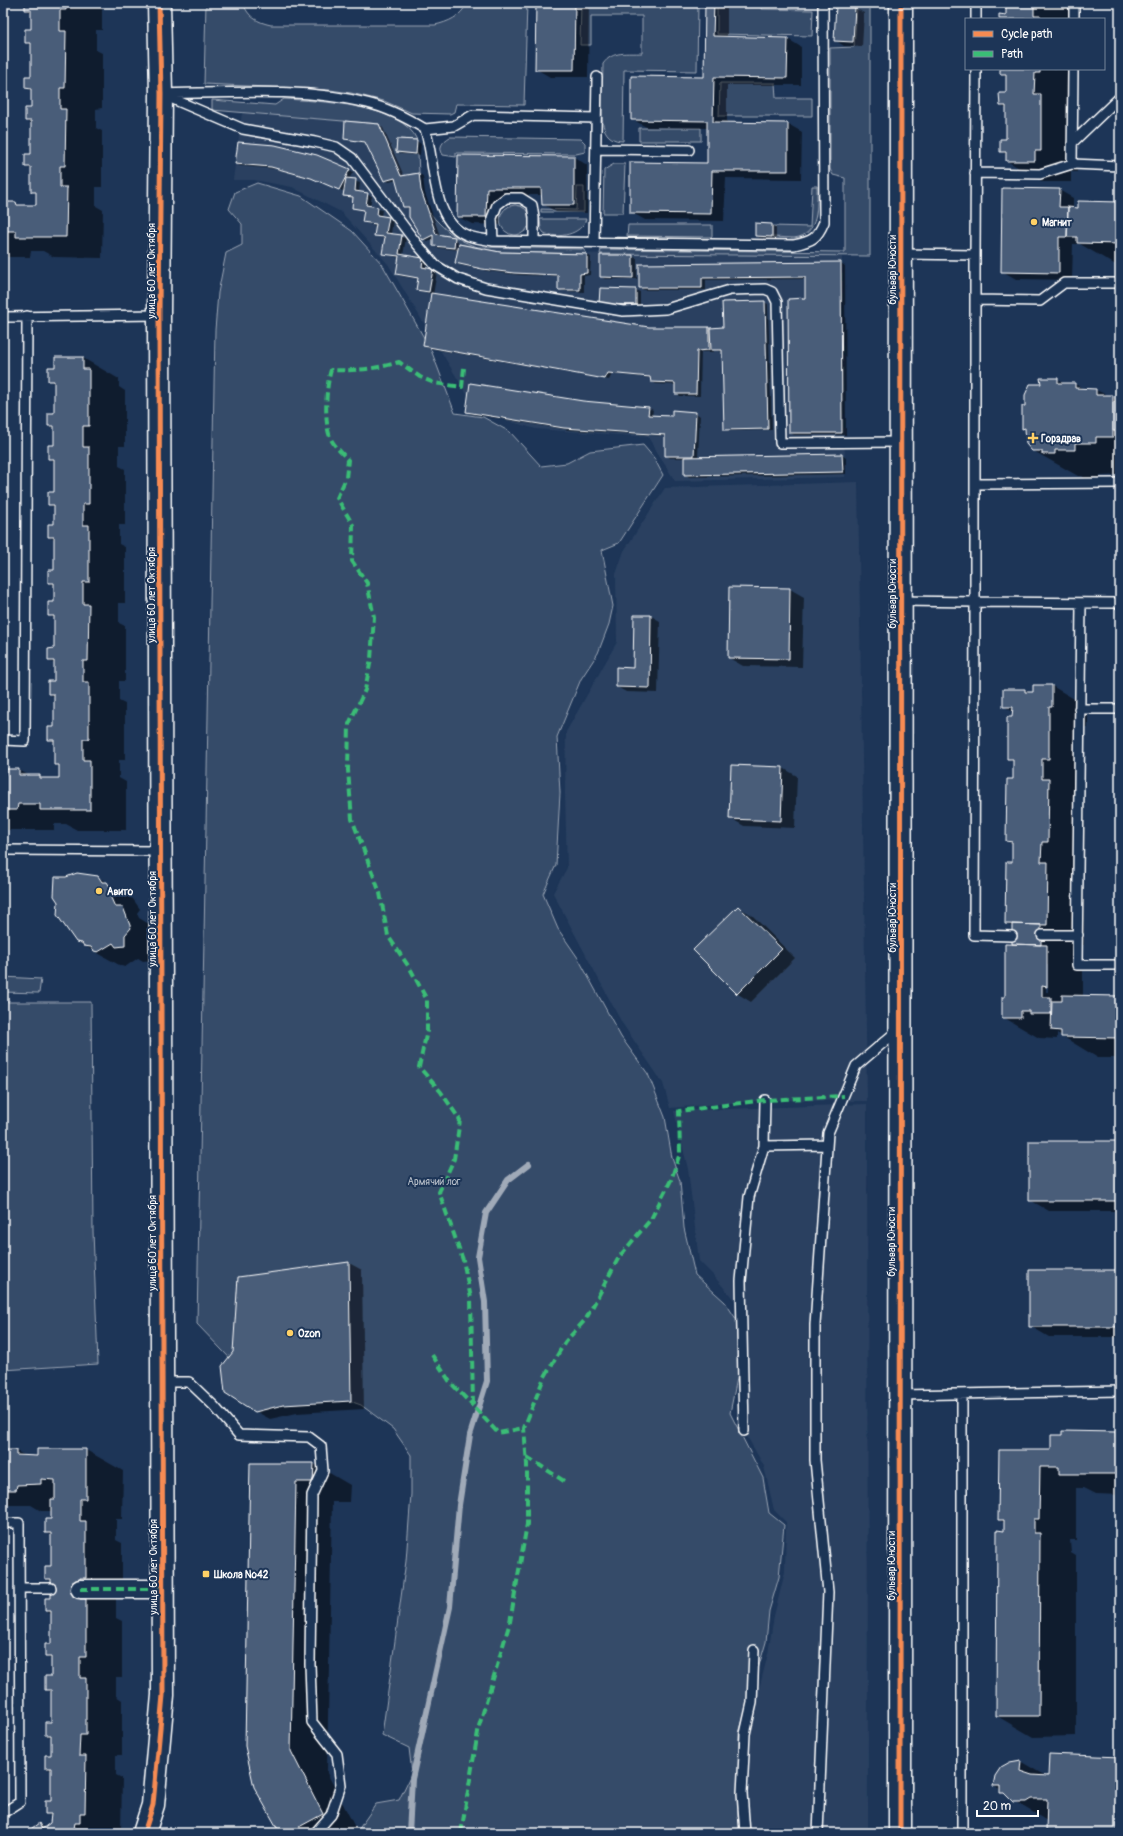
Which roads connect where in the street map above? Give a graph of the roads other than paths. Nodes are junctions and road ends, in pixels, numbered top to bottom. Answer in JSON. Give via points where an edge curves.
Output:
{"nodes":[{"id":1,"x":159,"y":3,"type":"edge"},
{"id":2,"x":823,"y":3,"type":"edge"},
{"id":3,"x":901,"y":3,"type":"edge"},
{"id":4,"x":976,"y":3,"type":"edge"},
{"id":5,"x":1074,"y":3,"type":"edge"},
{"id":6,"x":976,"y":18,"type":"edge"},
{"id":7,"x":1074,"y":18,"type":"edge"},
{"id":8,"x":976,"y":70,"type":"edge"},
{"id":9,"x":1073,"y":70,"type":"edge"},
{"id":10,"x":597,"y":77,"type":"dead end"},
{"id":11,"x":161,"y":94,"type":"junction"},
{"id":12,"x":1120,"y":97,"type":"edge"},
{"id":13,"x":596,"y":118,"type":"junction"},
{"id":14,"x":425,"y":129,"type":"junction"},
{"id":15,"x":1072,"y":143,"type":"junction"},
{"id":16,"x":596,"y":149,"type":"junction"},
{"id":17,"x":689,"y":150,"type":"dead end"},
{"id":18,"x":1072,"y":164,"type":"junction"},
{"id":19,"x":1120,"y":166,"type":"edge"},
{"id":20,"x":975,"y":172,"type":"junction"},
{"id":21,"x":493,"y":241,"type":"junction"},
{"id":22,"x":534,"y":241,"type":"junction"},
{"id":23,"x":594,"y":242,"type":"junction"},
{"id":24,"x":901,"y":254,"type":"junction"},
{"id":25,"x":975,"y":255,"type":"junction"},
{"id":26,"x":1120,"y":283,"type":"edge"},
{"id":27,"x":975,"y":300,"type":"junction"},
{"id":28,"x":27,"y":316,"type":"junction"},
{"id":29,"x":159,"y":316,"type":"junction"},
{"id":30,"x":3,"y":317,"type":"edge"},
{"id":31,"x":901,"y":442,"type":"junction"},
{"id":32,"x":1120,"y":483,"type":"edge"},
{"id":33,"x":975,"y":484,"type":"junction"},
{"id":34,"x":901,"y":601,"type":"junction"},
{"id":35,"x":974,"y":602,"type":"junction"},
{"id":36,"x":1081,"y":603,"type":"junction"},
{"id":37,"x":1120,"y":603,"type":"edge"},
{"id":38,"x":1079,"y":709,"type":"junction"},
{"id":39,"x":1120,"y":709,"type":"edge"},
{"id":40,"x":3,"y":740,"type":"edge"},
{"id":41,"x":3,"y":850,"type":"edge"},
{"id":42,"x":160,"y":851,"type":"junction"},
{"id":43,"x":1042,"y":935,"type":"dead end"},
{"id":44,"x":1078,"y":935,"type":"junction"},
{"id":45,"x":1012,"y":936,"type":"dead end"},
{"id":46,"x":1120,"y":965,"type":"edge"},
{"id":47,"x":900,"y":1028,"type":"junction"},
{"id":48,"x":765,"y":1100,"type":"dead end"},
{"id":49,"x":827,"y":1145,"type":"junction"},
{"id":50,"x":764,"y":1146,"type":"junction"},
{"id":51,"x":162,"y":1382,"type":"junction"},
{"id":52,"x":1120,"y":1391,"type":"edge"},
{"id":53,"x":962,"y":1394,"type":"junction"},
{"id":54,"x":900,"y":1395,"type":"junction"},
{"id":55,"x":744,"y":1431,"type":"dead end"},
{"id":56,"x":3,"y":1524,"type":"edge"},
{"id":57,"x":19,"y":1588,"type":"junction"},
{"id":58,"x":51,"y":1588,"type":"dead end"},
{"id":59,"x":80,"y":1589,"type":"dead end"},
{"id":60,"x":162,"y":1589,"type":"junction"},
{"id":61,"x":754,"y":1650,"type":"dead end"},
{"id":62,"x":3,"y":1813,"type":"edge"},
{"id":63,"x":144,"y":1833,"type":"edge"},
{"id":64,"x":315,"y":1833,"type":"edge"},
{"id":65,"x":745,"y":1833,"type":"edge"},
{"id":66,"x":818,"y":1833,"type":"edge"},
{"id":67,"x":900,"y":1833,"type":"edge"},
{"id":68,"x":962,"y":1833,"type":"edge"}],
"edges":[{"from":1,"to":11,"type":"street","name":"улица 60 лет Октября"},
{"from":2,"to":23,"type":"lane","via":[[825,192],[824,222],[818,235],[808,242],[794,245]]},
{"from":3,"to":24,"type":"street","name":"бульвар Юности"},
{"from":4,"to":6,"type":"lane"},
{"from":5,"to":7,"type":"lane"},
{"from":8,"to":20,"type":"lane"},
{"from":9,"to":15,"type":"lane"},
{"from":10,"to":13,"type":"lane"},
{"from":11,"to":14,"type":"lane","via":[[282,94],[347,99],[381,107]]},
{"from":11,"to":29,"type":"street","name":"улица 60 лет Октября"},
{"from":11,"to":31,"type":"lane","via":[[243,129],[336,148],[352,158],[435,265],[458,279],[486,288],[623,311],[666,309],[730,290],[765,289],[772,292],[777,302],[780,443]]},
{"from":12,"to":15,"type":"lane"},
{"from":13,"to":14,"type":"lane","via":[[473,115],[454,126]]},
{"from":13,"to":16,"type":"lane"},
{"from":14,"to":21,"type":"lane","via":[[438,197],[451,225],[468,236]]},
{"from":15,"to":18,"type":"lane"},
{"from":16,"to":17,"type":"lane"},
{"from":16,"to":23,"type":"lane"},
{"from":18,"to":19,"type":"lane"},
{"from":18,"to":20,"type":"lane","via":[[1040,174]]},
{"from":20,"to":25,"type":"lane"},
{"from":21,"to":22,"type":"lane"},
{"from":21,"to":22,"type":"lane","via":[[492,218],[497,206],[506,198],[521,198],[532,205]]},
{"from":22,"to":23,"type":"lane"},
{"from":24,"to":25,"type":"lane"},
{"from":24,"to":31,"type":"street","name":"бульвар Юности"},
{"from":25,"to":27,"type":"lane"},
{"from":26,"to":27,"type":"lane","via":[[1064,283],[1040,301]]},
{"from":27,"to":33,"type":"lane"},
{"from":28,"to":29,"type":"lane"},
{"from":28,"to":30,"type":"lane"},
{"from":28,"to":40,"type":"lane","via":[[25,741]]},
{"from":29,"to":42,"type":"street","name":"улица 60 лет Октября"},
{"from":31,"to":34,"type":"street","name":"бульвар Юности"},
{"from":32,"to":33,"type":"lane"},
{"from":33,"to":35,"type":"lane"},
{"from":34,"to":35,"type":"lane"},
{"from":34,"to":47,"type":"street","name":"бульвар Юности"},
{"from":35,"to":36,"type":"lane"},
{"from":35,"to":45,"type":"lane","via":[[974,935]]},
{"from":36,"to":37,"type":"lane"},
{"from":36,"to":38,"type":"lane"},
{"from":38,"to":39,"type":"lane"},
{"from":38,"to":44,"type":"lane"},
{"from":41,"to":42,"type":"lane"},
{"from":42,"to":51,"type":"street","name":"улица 60 лет Октября"},
{"from":43,"to":44,"type":"lane"},
{"from":44,"to":46,"type":"lane","via":[[1077,965]]},
{"from":47,"to":49,"type":"lane","via":[[856,1066],[828,1133]]},
{"from":47,"to":54,"type":"street","name":"бульвар Юности"},
{"from":48,"to":50,"type":"lane"},
{"from":49,"to":50,"type":"lane"},
{"from":49,"to":66,"type":"lane","via":[[815,1326],[815,1460],[828,1592]]},
{"from":50,"to":55,"type":"lane","via":[[749,1197],[741,1281]]},
{"from":51,"to":60,"type":"street","name":"улица 60 лет Октября"},
{"from":51,"to":64,"type":"lane","via":[[189,1382],[239,1435],[309,1437],[321,1446],[323,1471],[312,1495],[312,1722],[337,1754],[341,1785],[331,1815]]},
{"from":52,"to":53,"type":"lane"},
{"from":53,"to":54,"type":"lane"},
{"from":53,"to":68,"type":"lane"},
{"from":54,"to":67,"type":"street","name":"бульвар Юности"},
{"from":56,"to":57,"type":"lane","via":[[19,1523]]},
{"from":57,"to":58,"type":"lane"},
{"from":57,"to":62,"type":"lane","via":[[20,1802]]},
{"from":59,"to":60,"type":"street"},
{"from":60,"to":63,"type":"street","name":"улица 60 лет Октября","via":[[162,1703],[153,1805]]},
{"from":61,"to":65,"type":"lane","via":[[752,1703],[745,1734],[742,1793]]}]}
